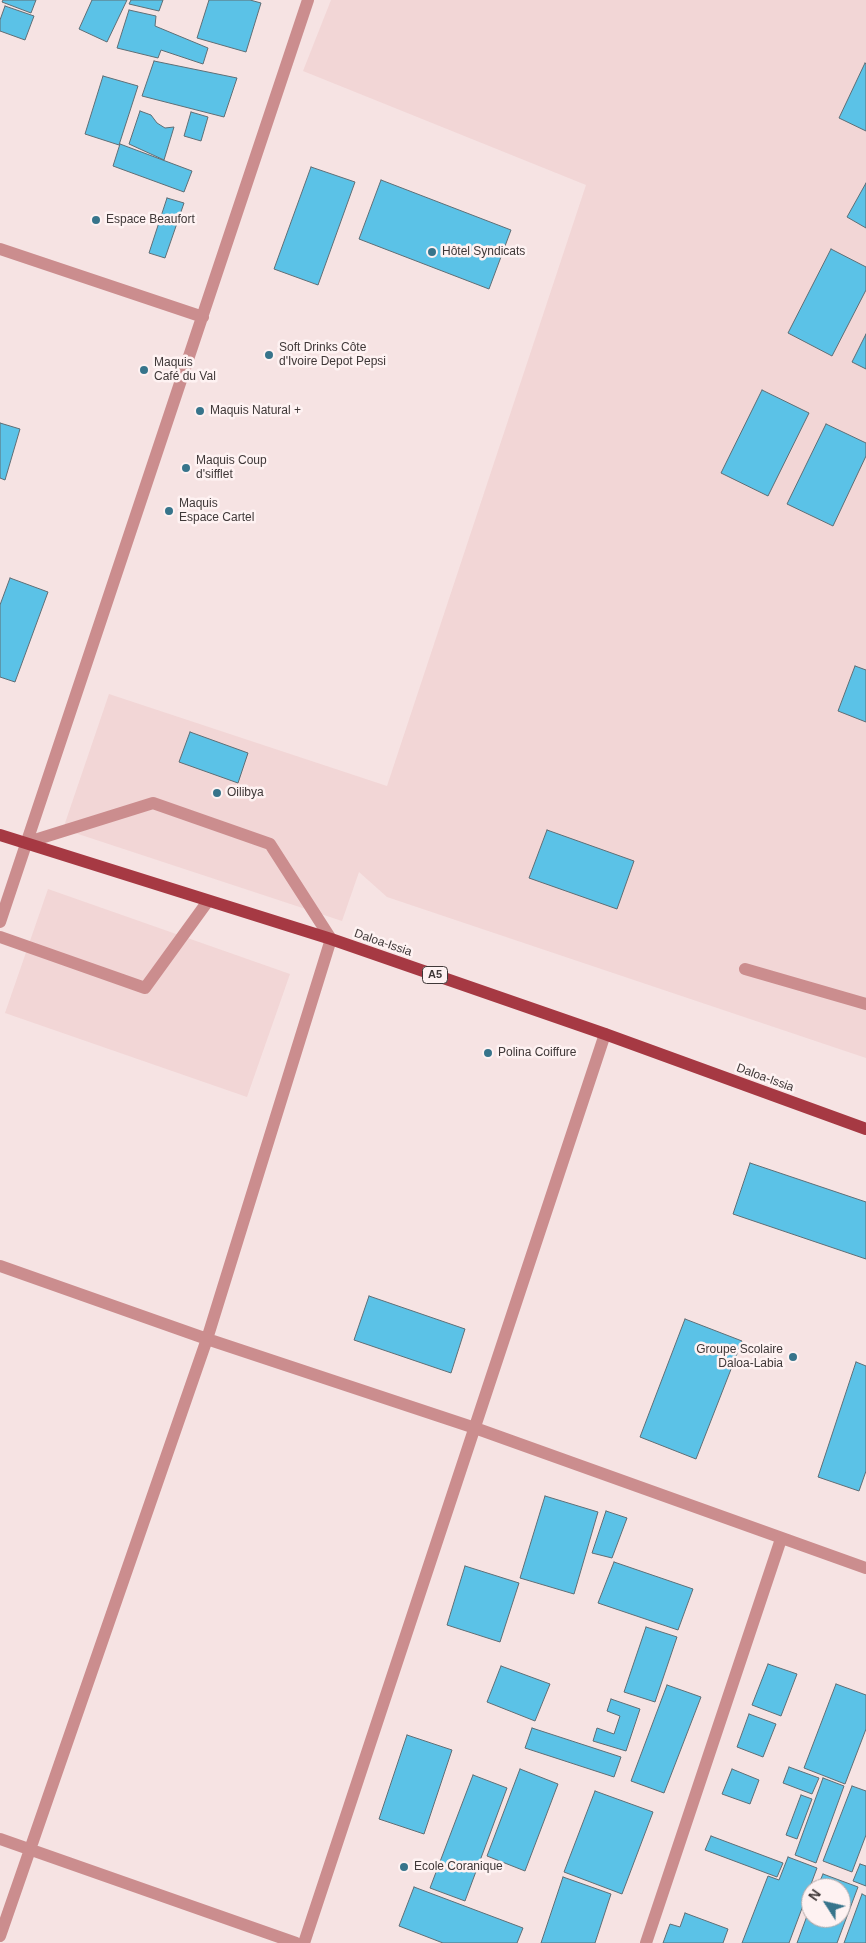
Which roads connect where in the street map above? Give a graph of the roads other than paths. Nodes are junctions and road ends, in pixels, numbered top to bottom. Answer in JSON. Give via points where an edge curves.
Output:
{"nodes":[{"id":1,"x":308,"y":0,"type":"edge"},
{"id":2,"x":0,"y":249,"type":"edge"},
{"id":3,"x":203,"y":318,"type":"junction"},
{"id":4,"x":0,"y":835,"type":"edge"},
{"id":5,"x":25,"y":843,"type":"junction"},
{"id":6,"x":208,"y":901,"type":"junction"},
{"id":7,"x":0,"y":922,"type":"edge"},
{"id":8,"x":0,"y":937,"type":"edge"},
{"id":9,"x":330,"y":939,"type":"junction"},
{"id":10,"x":745,"y":969,"type":"dead end"},
{"id":11,"x":866,"y":1004,"type":"edge"},
{"id":12,"x":605,"y":1034,"type":"junction"},
{"id":13,"x":866,"y":1129,"type":"edge"},
{"id":14,"x":0,"y":1266,"type":"edge"},
{"id":15,"x":207,"y":1339,"type":"junction"},
{"id":16,"x":476,"y":1428,"type":"junction"},
{"id":17,"x":781,"y":1539,"type":"junction"},
{"id":18,"x":866,"y":1568,"type":"edge"},
{"id":19,"x":0,"y":1839,"type":"edge"},
{"id":20,"x":31,"y":1849,"type":"junction"},
{"id":21,"x":0,"y":1936,"type":"edge"},
{"id":22,"x":296,"y":1943,"type":"edge"},
{"id":23,"x":304,"y":1943,"type":"edge"},
{"id":24,"x":646,"y":1943,"type":"edge"}],
"edges":[{"from":1,"to":3,"type":"street"},
{"from":2,"to":3,"type":"street"},
{"from":3,"to":5,"type":"street"},
{"from":4,"to":5,"type":"main road","name":"Daloa-Issia","number":"A5"},
{"from":5,"to":6,"type":"main road","name":"Daloa-Issia","number":"A5"},
{"from":5,"to":7,"type":"street"},
{"from":5,"to":9,"type":"street","via":[[153,803],[270,844]]},
{"from":6,"to":8,"type":"street","via":[[145,988]]},
{"from":6,"to":9,"type":"main road","name":"Daloa-Issia","number":"A5"},
{"from":9,"to":12,"type":"main road","name":"Daloa-Issia","number":"A5"},
{"from":9,"to":15,"type":"street"},
{"from":10,"to":11,"type":"street"},
{"from":12,"to":13,"type":"main road","name":"Daloa-Issia","number":"A5"},
{"from":12,"to":16,"type":"street"},
{"from":14,"to":15,"type":"street"},
{"from":15,"to":16,"type":"street"},
{"from":15,"to":20,"type":"street"},
{"from":16,"to":17,"type":"street"},
{"from":16,"to":23,"type":"street"},
{"from":17,"to":18,"type":"street"},
{"from":17,"to":24,"type":"street"},
{"from":19,"to":20,"type":"street"},
{"from":20,"to":21,"type":"street"},
{"from":20,"to":22,"type":"street"}]}
